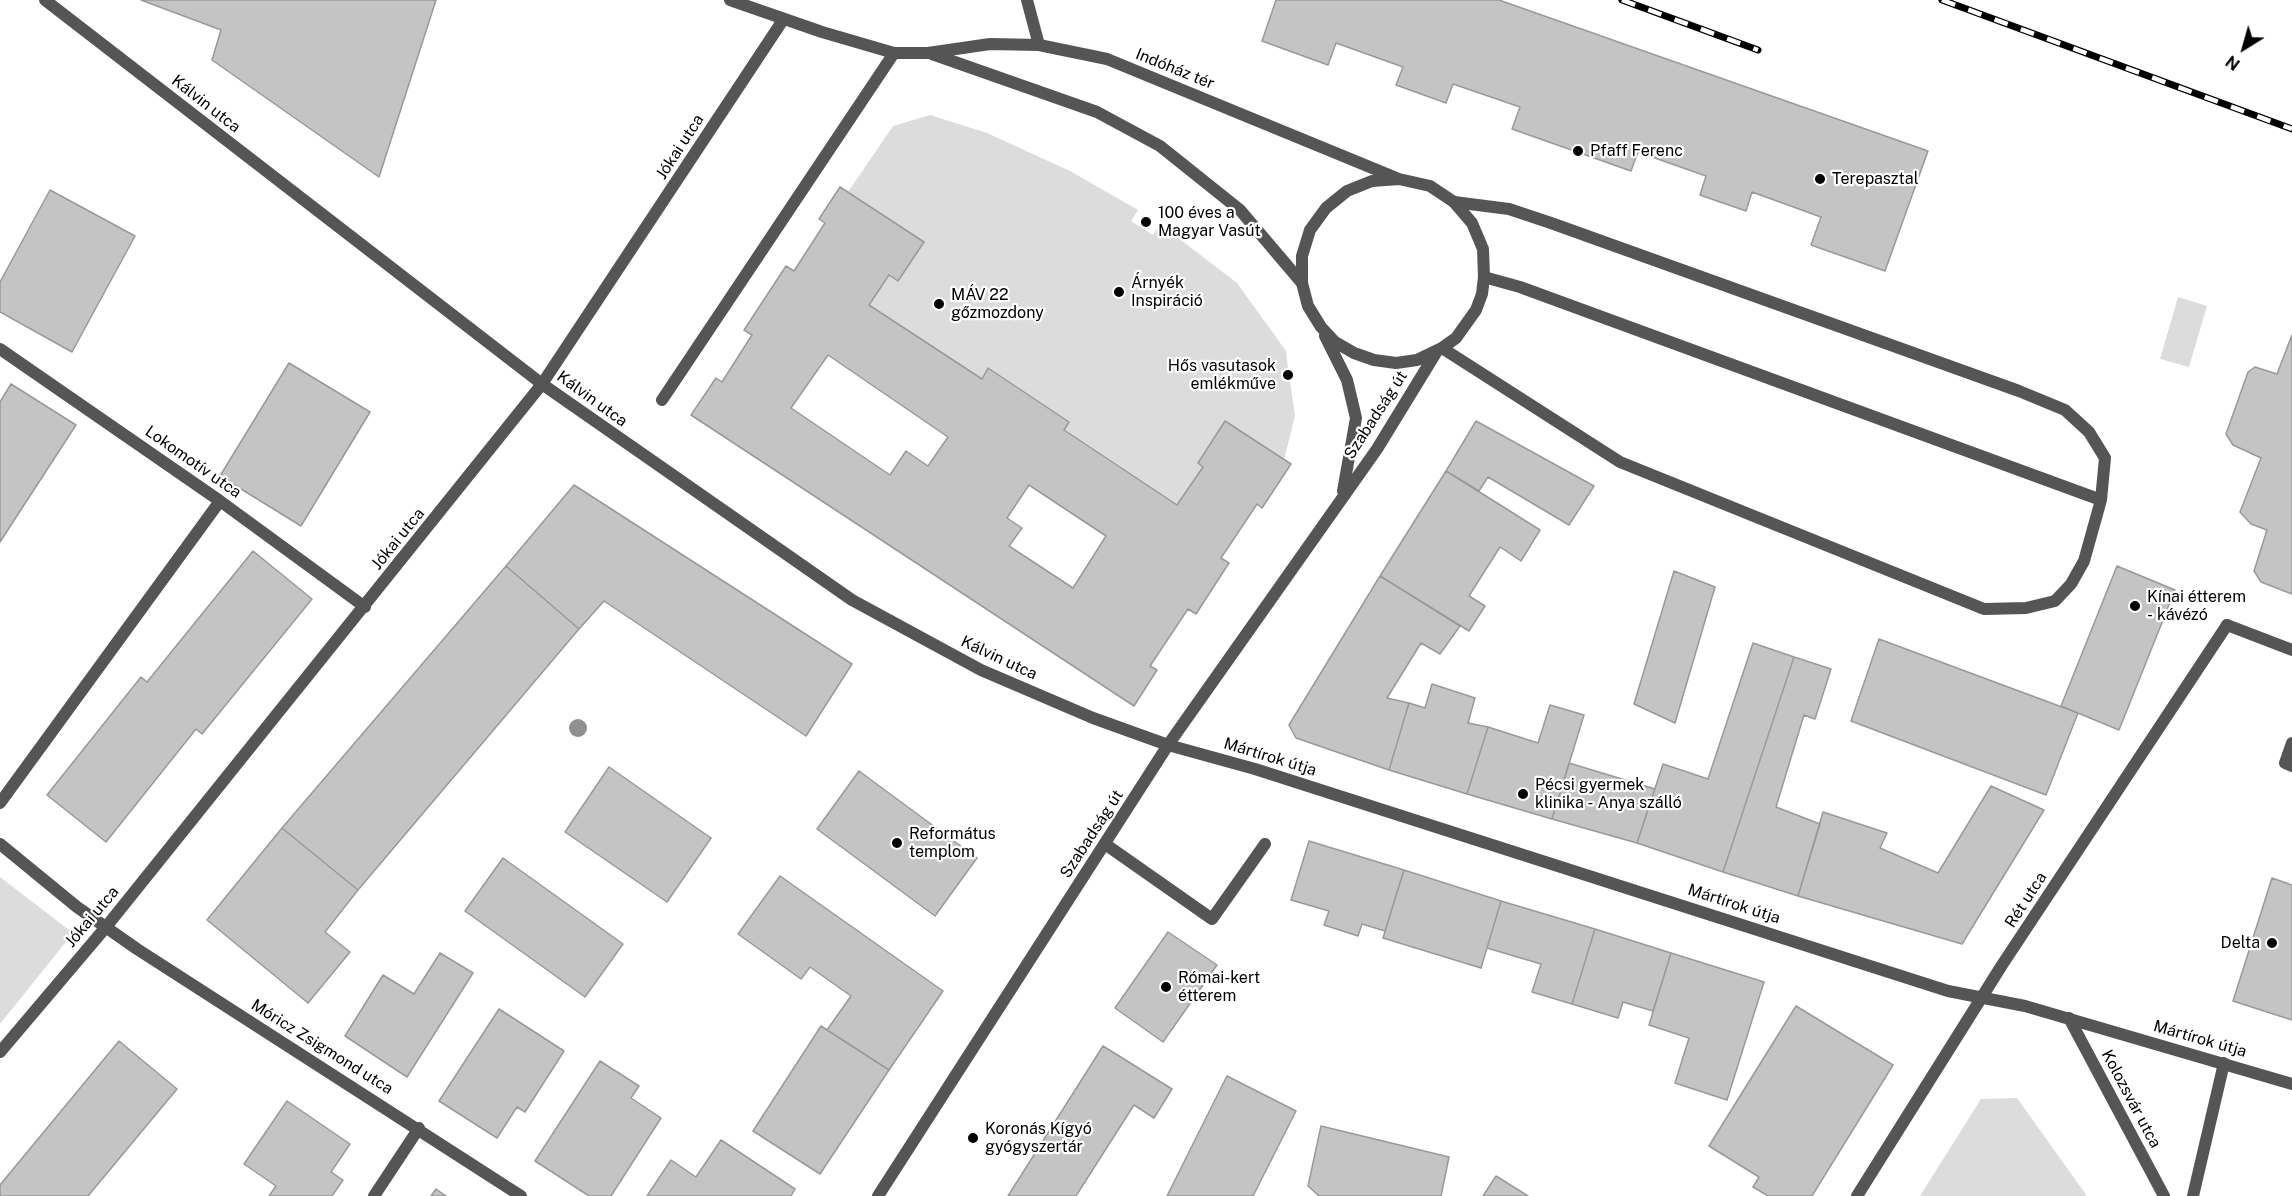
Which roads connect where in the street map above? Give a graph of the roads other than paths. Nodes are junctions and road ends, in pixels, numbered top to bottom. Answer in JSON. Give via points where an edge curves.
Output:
{"nodes":[{"id":1,"x":45,"y":0,"type":"edge"},
{"id":2,"x":730,"y":0,"type":"edge"},
{"id":3,"x":1027,"y":0,"type":"edge"},
{"id":4,"x":783,"y":20,"type":"junction"},
{"id":5,"x":1039,"y":45,"type":"junction"},
{"id":6,"x":894,"y":53,"type":"junction"},
{"id":7,"x":928,"y":53,"type":"junction"},
{"id":8,"x":1399,"y":179,"type":"junction"},
{"id":9,"x":1454,"y":202,"type":"junction"},
{"id":10,"x":1485,"y":277,"type":"junction"},
{"id":11,"x":1302,"y":283,"type":"junction"},
{"id":12,"x":1321,"y":327,"type":"junction"},
{"id":13,"x":0,"y":349,"type":"edge"},
{"id":14,"x":1439,"y":350,"type":"junction"},
{"id":15,"x":542,"y":384,"type":"junction"},
{"id":16,"x":662,"y":400,"type":"dead end"},
{"id":17,"x":1342,"y":495,"type":"junction"},
{"id":18,"x":2101,"y":500,"type":"junction"},
{"id":19,"x":220,"y":501,"type":"junction"},
{"id":20,"x":365,"y":606,"type":"junction"},
{"id":21,"x":2292,"y":650,"type":"edge"},
{"id":22,"x":2292,"y":743,"type":"edge"},
{"id":23,"x":1168,"y":745,"type":"junction"},
{"id":24,"x":2292,"y":766,"type":"edge"},
{"id":25,"x":0,"y":803,"type":"edge"},
{"id":26,"x":0,"y":844,"type":"edge"},
{"id":27,"x":1105,"y":844,"type":"junction"},
{"id":28,"x":1265,"y":844,"type":"dead end"},
{"id":29,"x":106,"y":927,"type":"junction"},
{"id":30,"x":1983,"y":999,"type":"junction"},
{"id":31,"x":2070,"y":1018,"type":"junction"},
{"id":32,"x":0,"y":1052,"type":"edge"},
{"id":33,"x":2224,"y":1063,"type":"junction"},
{"id":34,"x":2292,"y":1084,"type":"edge"},
{"id":35,"x":419,"y":1128,"type":"junction"},
{"id":36,"x":374,"y":1196,"type":"edge"},
{"id":37,"x":521,"y":1196,"type":"edge"},
{"id":38,"x":878,"y":1196,"type":"edge"},
{"id":39,"x":1857,"y":1196,"type":"edge"},
{"id":40,"x":2164,"y":1196,"type":"edge"},
{"id":41,"x":2193,"y":1196,"type":"edge"}],
"edges":[{"from":1,"to":15,"type":"street","name":"Kálvin utca"},
{"from":2,"to":4,"type":"street","name":"Indóház tér"},
{"from":3,"to":5,"type":"street"},
{"from":4,"to":6,"type":"street","name":"Indóház tér"},
{"from":4,"to":15,"type":"street","name":"Jókai utca"},
{"from":5,"to":7,"type":"street","name":"Indóház tér","via":[[990,44]]},
{"from":5,"to":8,"type":"street","name":"Indóház tér","via":[[1107,59]]},
{"from":6,"to":7,"type":"street","name":"Indóház tér"},
{"from":6,"to":16,"type":"street"},
{"from":7,"to":11,"type":"street","name":"Indóház tér","via":[[1097,112],[1160,146],[1240,210]]},
{"from":8,"to":9,"type":"street","name":"Indóház tér","via":[[1430,186]]},
{"from":8,"to":11,"type":"street","name":"Indóház tér","via":[[1372,181],[1347,191],[1326,208],[1310,230],[1302,256]]},
{"from":9,"to":10,"type":"street","name":"Indóház tér","via":[[1472,223],[1483,249]]},
{"from":9,"to":18,"type":"street","via":[[1509,209],[2065,410],[2089,432],[2105,458]]},
{"from":10,"to":14,"type":"street","name":"Indóház tér","via":[[1476,310],[1462,332]]},
{"from":10,"to":18,"type":"street"},
{"from":11,"to":12,"type":"street","name":"Indóház tér","via":[[1308,306]]},
{"from":12,"to":14,"type":"street","name":"Indóház tér","via":[[1335,342],[1374,360],[1417,360]]},
{"from":12,"to":17,"type":"street","name":"Szabadság út","via":[[1347,380],[1356,418]]},
{"from":13,"to":19,"type":"street","name":"Lokomotív utca"},
{"from":14,"to":17,"type":"street","name":"Szabadság út","via":[[1377,449]]},
{"from":14,"to":18,"type":"street","via":[[1620,462],[1984,609],[2026,608],[2055,601],[2084,561]]},
{"from":15,"to":20,"type":"street","name":"Jókai utca"},
{"from":15,"to":23,"type":"street","name":"Kálvin utca","via":[[852,600],[981,670]]},
{"from":17,"to":23,"type":"street","name":"Szabadság út"},
{"from":19,"to":20,"type":"street","name":"Lokomotív utca"},
{"from":19,"to":25,"type":"street"},
{"from":20,"to":29,"type":"street","name":"Jókai utca"},
{"from":21,"to":30,"type":"street","name":"Rét utca","via":[[2227,624]]},
{"from":22,"to":24,"type":"street","via":[[2285,763]]},
{"from":23,"to":27,"type":"street","name":"Szabadság út"},
{"from":23,"to":30,"type":"street","name":"Mártírok útja"},
{"from":26,"to":29,"type":"street","name":"Móricz Zsigmond utca"},
{"from":27,"to":28,"type":"street","via":[[1212,919]]},
{"from":27,"to":38,"type":"street","name":"Szabadság út"},
{"from":29,"to":32,"type":"street","name":"Jókai utca"},
{"from":29,"to":35,"type":"street","name":"Móricz Zsigmond utca"},
{"from":30,"to":31,"type":"street","name":"Mártírok útja"},
{"from":30,"to":39,"type":"street","name":"Rét utca"},
{"from":31,"to":33,"type":"street","name":"Mártírok útja"},
{"from":31,"to":40,"type":"street","name":"Kolozsvár utca"},
{"from":33,"to":34,"type":"street","name":"Mártírok útja"},
{"from":33,"to":41,"type":"street"},
{"from":35,"to":36,"type":"street"},
{"from":35,"to":37,"type":"street","name":"Móricz Zsigmond utca"}]}
